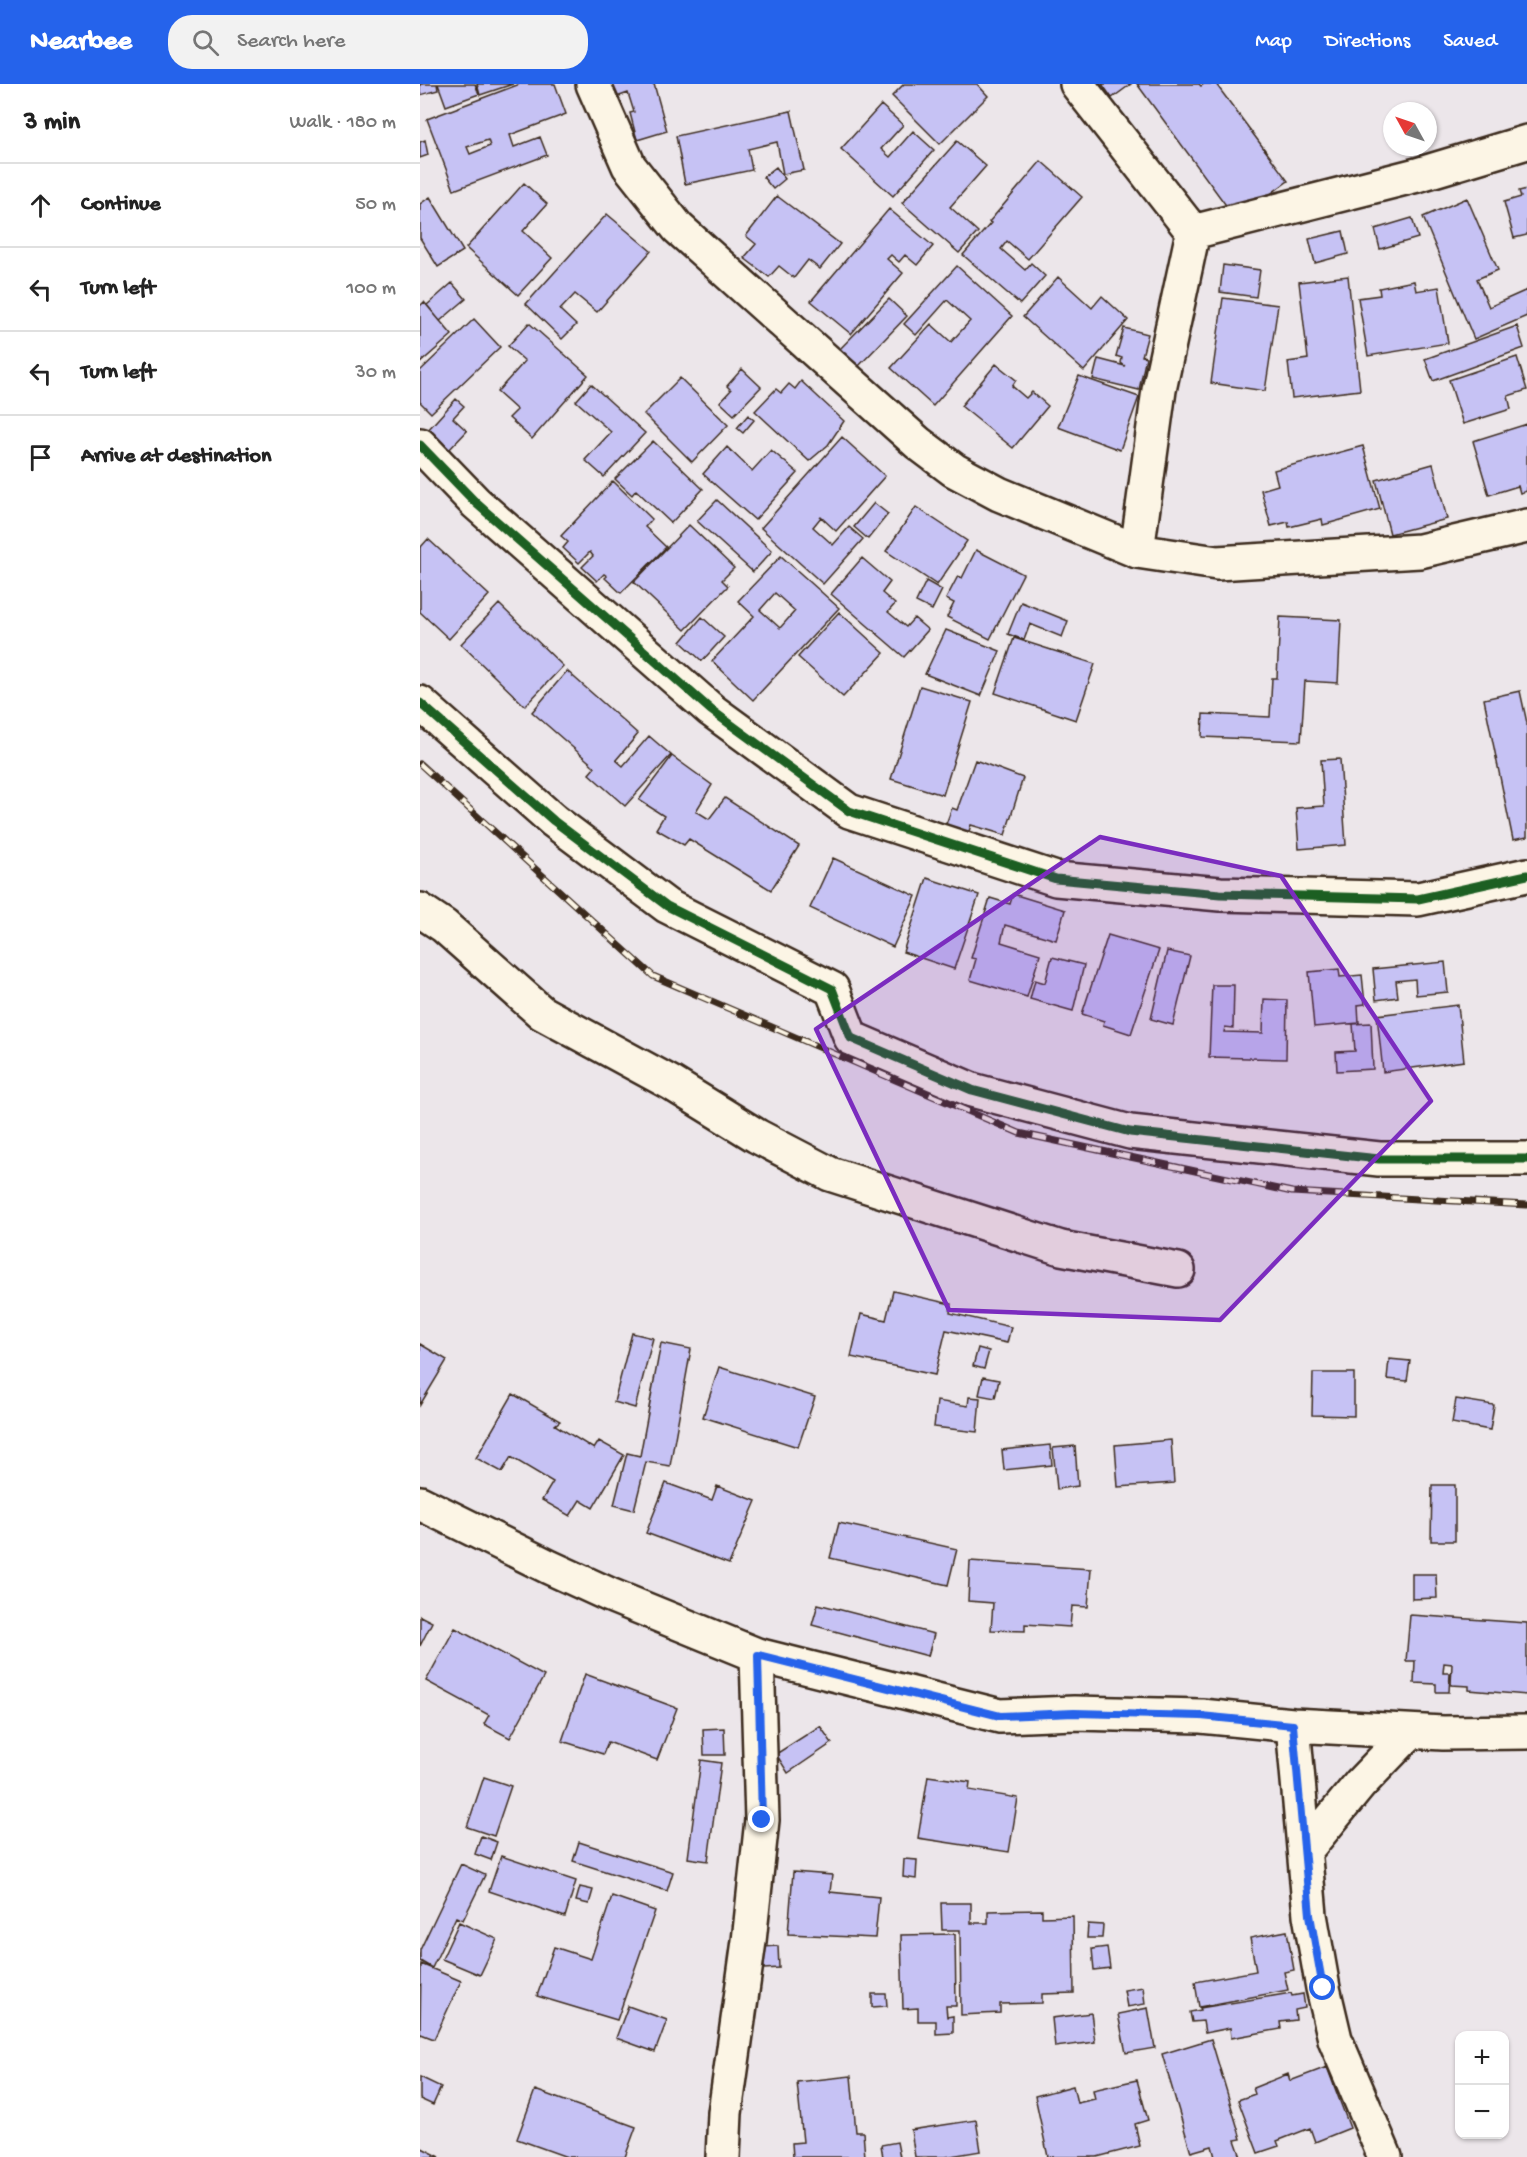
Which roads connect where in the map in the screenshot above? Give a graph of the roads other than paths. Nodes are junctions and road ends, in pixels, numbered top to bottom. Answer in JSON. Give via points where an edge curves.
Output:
{"nodes":[{"id":1,"x":593,"y":84,"type":"edge"},
{"id":2,"x":1077,"y":84,"type":"edge"},
{"id":3,"x":1527,"y":142,"type":"edge"},
{"id":4,"x":1192,"y":232,"type":"junction"},
{"id":5,"x":420,"y":445,"type":"edge"},
{"id":6,"x":1527,"y":526,"type":"edge"},
{"id":7,"x":1137,"y":551,"type":"junction"},
{"id":8,"x":420,"y":703,"type":"edge"},
{"id":9,"x":1527,"y":875,"type":"edge"},
{"id":10,"x":420,"y":910,"type":"edge"},
{"id":11,"x":1527,"y":1159,"type":"edge"},
{"id":12,"x":1178,"y":1270,"type":"dead end"},
{"id":13,"x":420,"y":1503,"type":"edge"},
{"id":14,"x":758,"y":1655,"type":"junction"},
{"id":15,"x":1293,"y":1725,"type":"junction"},
{"id":16,"x":1410,"y":1732,"type":"junction"},
{"id":17,"x":1527,"y":1732,"type":"edge"},
{"id":18,"x":1305,"y":1851,"type":"junction"},
{"id":19,"x":723,"y":2157,"type":"edge"},
{"id":20,"x":1385,"y":2157,"type":"edge"}],
"edges":[{"from":1,"to":7,"type":"street","via":[[629,166],[678,228],[918,443],[954,470],[999,494]]},
{"from":2,"to":4,"type":"street"},
{"from":3,"to":4,"type":"street","via":[[1417,175]]},
{"from":4,"to":7,"type":"street","via":[[1159,390]]},
{"from":5,"to":9,"type":"street","via":[[476,503],[711,710],[849,811],[1056,879],[1220,894],[1418,899]]},
{"from":6,"to":7,"type":"street","via":[[1420,551],[1318,558],[1217,563]]},
{"from":8,"to":11,"type":"street","via":[[554,821],[667,906],[832,989],[851,1038],[972,1090],[1130,1132],[1380,1159]]},
{"from":10,"to":12,"type":"street","via":[[444,926],[542,1013],[830,1174],[1061,1248]]},
{"from":13,"to":14,"type":"street","via":[[600,1591]]},
{"from":14,"to":15,"type":"street","via":[[1000,1716],[1178,1716]]},
{"from":14,"to":19,"type":"street","via":[[762,1820],[725,2113]]},
{"from":15,"to":16,"type":"street"},
{"from":15,"to":18,"type":"street"},
{"from":16,"to":17,"type":"street"},
{"from":16,"to":18,"type":"street","via":[[1360,1784]]},
{"from":18,"to":20,"type":"street","via":[[1312,1926],[1335,2039]]}]}
